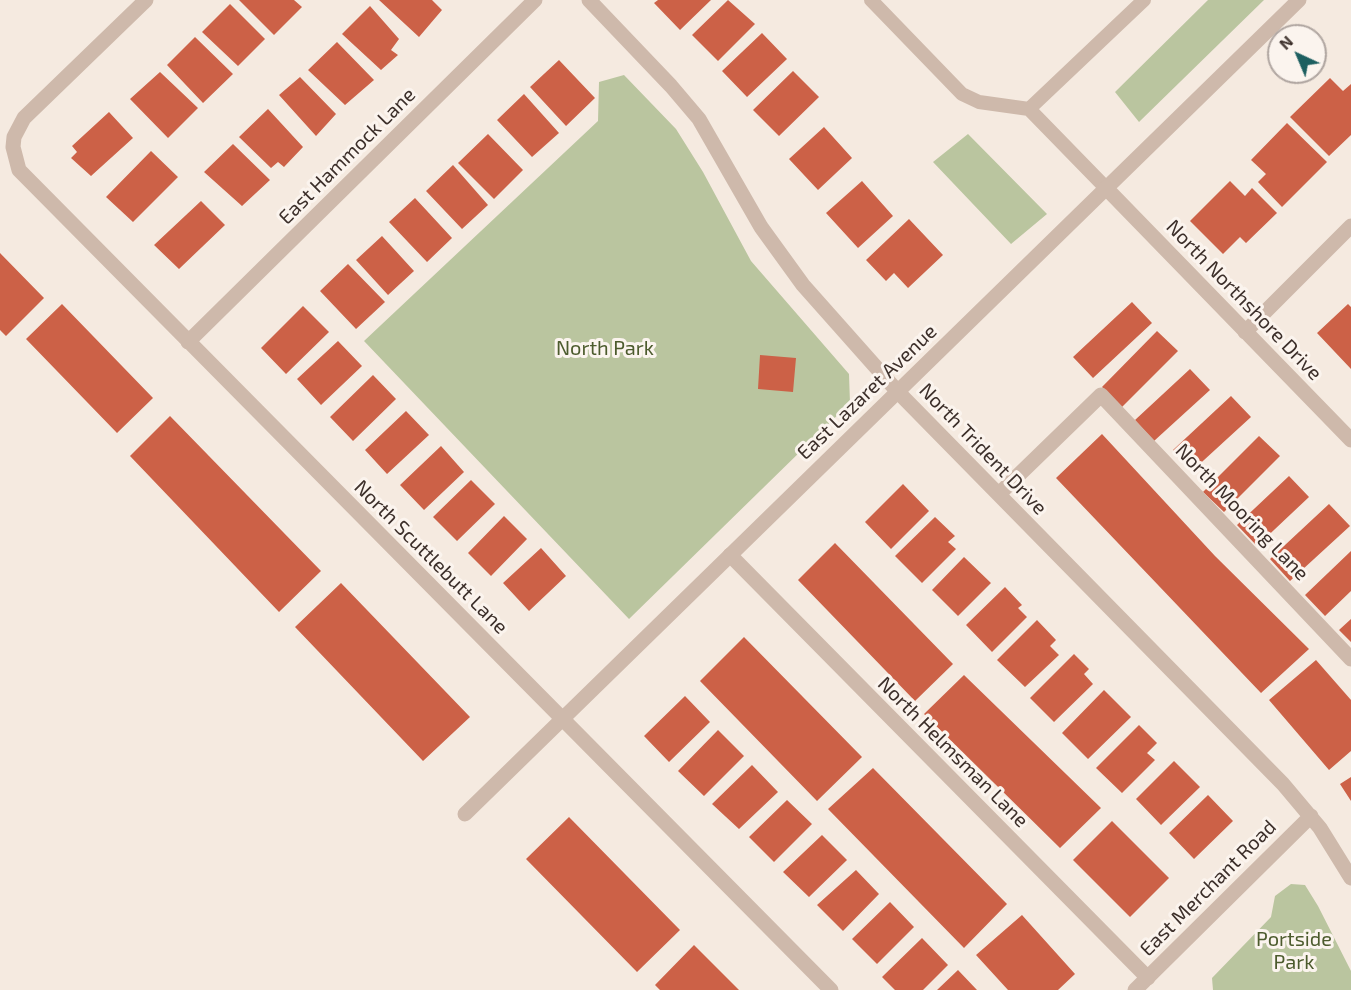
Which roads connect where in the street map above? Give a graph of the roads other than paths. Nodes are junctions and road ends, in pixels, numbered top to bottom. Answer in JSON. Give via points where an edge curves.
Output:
{"nodes":[{"id":1,"x":147,"y":0,"type":"edge"},
{"id":2,"x":535,"y":0,"type":"edge"},
{"id":3,"x":589,"y":0,"type":"edge"},
{"id":4,"x":872,"y":0,"type":"edge"},
{"id":5,"x":1144,"y":0,"type":"edge"},
{"id":6,"x":1299,"y":0,"type":"edge"},
{"id":7,"x":1029,"y":109,"type":"junction"},
{"id":8,"x":6,"y":146,"type":"edge"},
{"id":9,"x":1106,"y":188,"type":"junction"},
{"id":10,"x":1351,"y":226,"type":"edge"},
{"id":11,"x":1245,"y":332,"type":"junction"},
{"id":12,"x":188,"y":342,"type":"junction"},
{"id":13,"x":898,"y":392,"type":"junction"},
{"id":14,"x":1351,"y":440,"type":"edge"},
{"id":15,"x":999,"y":494,"type":"junction"},
{"id":16,"x":730,"y":555,"type":"junction"},
{"id":17,"x":1351,"y":659,"type":"edge"},
{"id":18,"x":562,"y":719,"type":"junction"},
{"id":19,"x":465,"y":814,"type":"dead end"},
{"id":20,"x":1311,"y":816,"type":"junction"},
{"id":21,"x":1351,"y":878,"type":"edge"},
{"id":22,"x":1148,"y":978,"type":"junction"},
{"id":23,"x":831,"y":990,"type":"edge"},
{"id":24,"x":1135,"y":990,"type":"edge"}],
"edges":[{"from":1,"to":8,"type":"street","via":[[24,118]]},
{"from":2,"to":12,"type":"street","name":"East Hammock Lane"},
{"from":3,"to":13,"type":"street","name":"North Trident Drive","via":[[685,102],[710,136],[787,265]]},
{"from":4,"to":7,"type":"lane","via":[[962,94],[979,102]]},
{"from":5,"to":7,"type":"lane"},
{"from":6,"to":9,"type":"street","name":"East Lazaret Avenue"},
{"from":7,"to":9,"type":"lane"},
{"from":8,"to":12,"type":"street","name":"North Scuttlebutt Lane","via":[[27,180]]},
{"from":9,"to":11,"type":"street","name":"North Northshore Drive"},
{"from":9,"to":13,"type":"street","name":"East Lazaret Avenue"},
{"from":10,"to":11,"type":"street"},
{"from":11,"to":14,"type":"street","name":"North Northshore Drive"},
{"from":12,"to":18,"type":"street","name":"North Scuttlebutt Lane"},
{"from":13,"to":15,"type":"street","name":"North Trident Drive"},
{"from":13,"to":16,"type":"street","name":"East Lazaret Avenue"},
{"from":15,"to":17,"type":"street","name":"North Mooring Lane","via":[[1101,395]]},
{"from":15,"to":20,"type":"street","name":"North Trident Drive"},
{"from":16,"to":18,"type":"street","name":"East Lazaret Avenue"},
{"from":16,"to":22,"type":"street","name":"North Helmsman Lane"},
{"from":18,"to":19,"type":"street","name":"East Lazaret Avenue"},
{"from":18,"to":23,"type":"street","name":"North Scuttlebutt Lane"},
{"from":20,"to":21,"type":"street","name":"North Trident Drive"},
{"from":20,"to":22,"type":"street","name":"East Merchant Road"},
{"from":22,"to":24,"type":"street","name":"East Merchant Road"}]}
